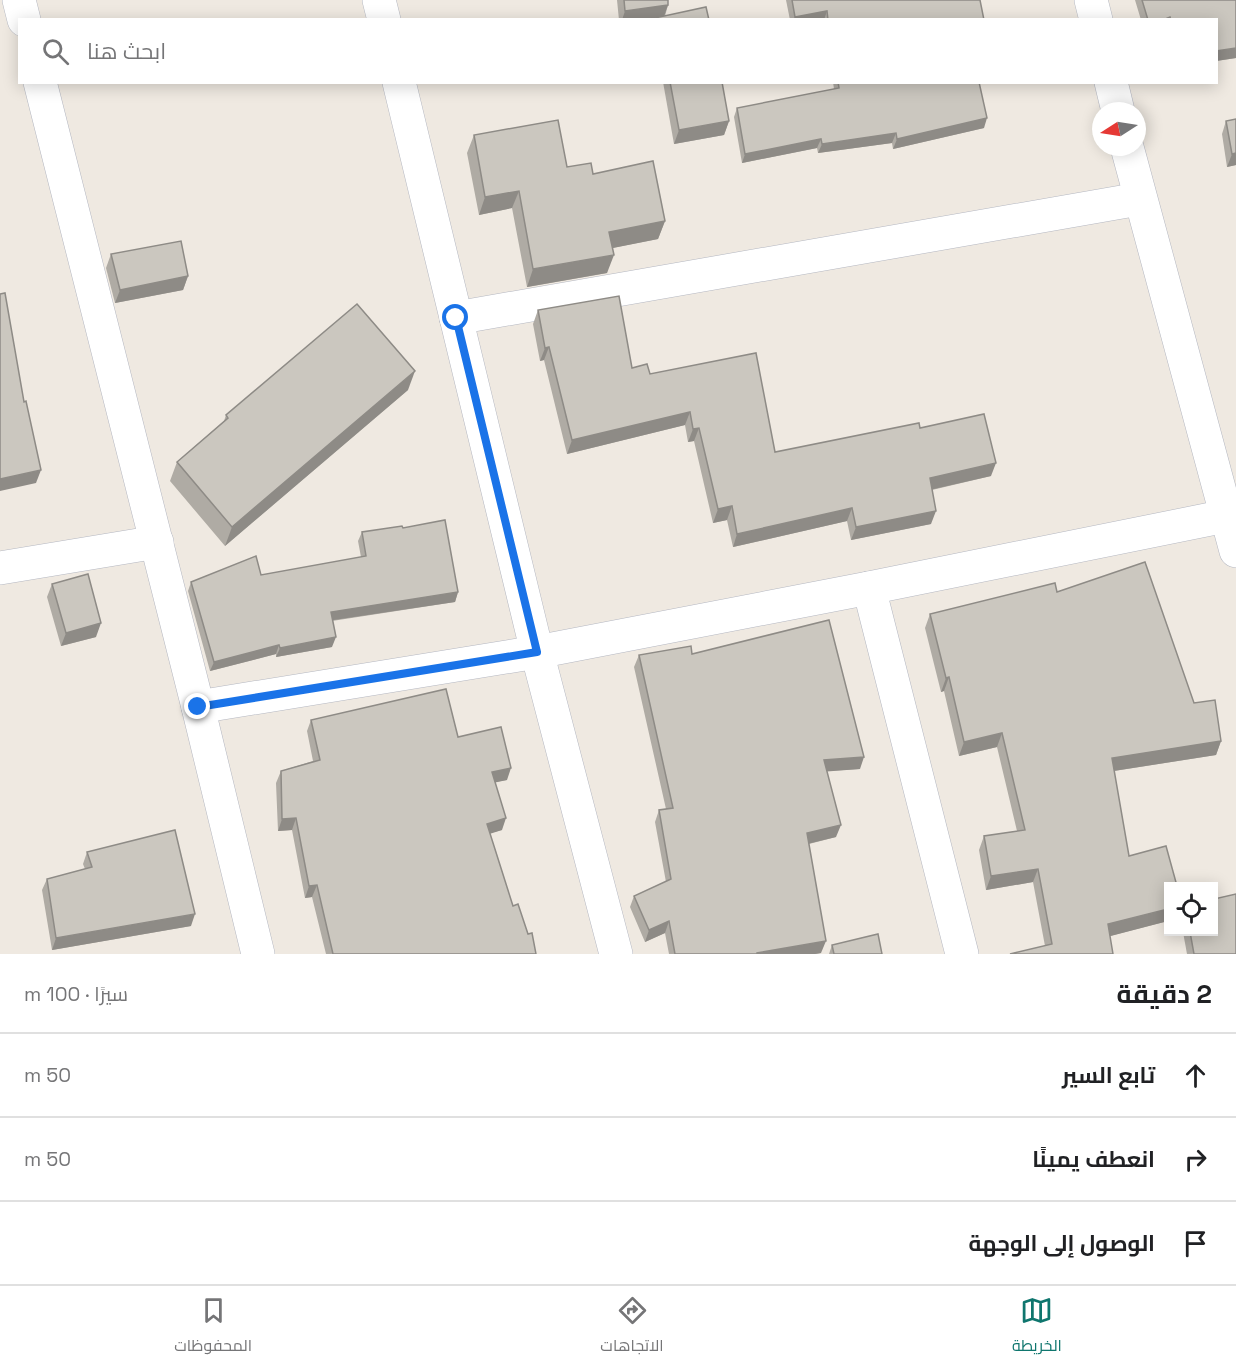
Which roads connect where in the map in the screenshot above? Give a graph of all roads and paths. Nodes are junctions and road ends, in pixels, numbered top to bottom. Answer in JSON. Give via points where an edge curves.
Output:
{"nodes":[{"id":1,"x":19,"y":0,"type":"edge"},
{"id":2,"x":379,"y":0,"type":"edge"},
{"id":3,"x":1091,"y":0,"type":"edge"},
{"id":4,"x":24,"y":18,"type":"edge"},
{"id":5,"x":384,"y":18,"type":"edge"},
{"id":6,"x":1096,"y":18,"type":"edge"},
{"id":7,"x":41,"y":84,"type":"edge"},
{"id":8,"x":399,"y":84,"type":"edge"},
{"id":9,"x":1111,"y":84,"type":"edge"},
{"id":10,"x":1116,"y":102,"type":"edge"},
{"id":11,"x":1129,"y":156,"type":"edge"},
{"id":12,"x":1139,"y":199,"type":"junction"},
{"id":13,"x":456,"y":318,"type":"junction"},
{"id":14,"x":1232,"y":515,"type":"edge"},
{"id":15,"x":157,"y":542,"type":"junction"},
{"id":16,"x":1236,"y":551,"type":"edge"},
{"id":17,"x":0,"y":568,"type":"edge"},
{"id":18,"x":869,"y":588,"type":"junction"},
{"id":19,"x":537,"y":652,"type":"junction"},
{"id":20,"x":198,"y":707,"type":"junction"},
{"id":21,"x":258,"y":954,"type":"edge"},
{"id":22,"x":616,"y":954,"type":"edge"},
{"id":23,"x":962,"y":954,"type":"edge"}],
"edges":[{"from":1,"to":4,"type":"street"},
{"from":2,"to":5,"type":"street"},
{"from":3,"to":6,"type":"street"},
{"from":7,"to":15,"type":"street"},
{"from":8,"to":13,"type":"street"},
{"from":9,"to":10,"type":"street"},
{"from":11,"to":12,"type":"street"},
{"from":12,"to":13,"type":"street"},
{"from":12,"to":14,"type":"street"},
{"from":13,"to":19,"type":"street"},
{"from":14,"to":16,"type":"street"},
{"from":14,"to":18,"type":"street"},
{"from":15,"to":17,"type":"street"},
{"from":15,"to":20,"type":"street"},
{"from":18,"to":19,"type":"street"},
{"from":18,"to":23,"type":"street"},
{"from":19,"to":20,"type":"street"},
{"from":19,"to":22,"type":"street"},
{"from":20,"to":21,"type":"street"}]}
